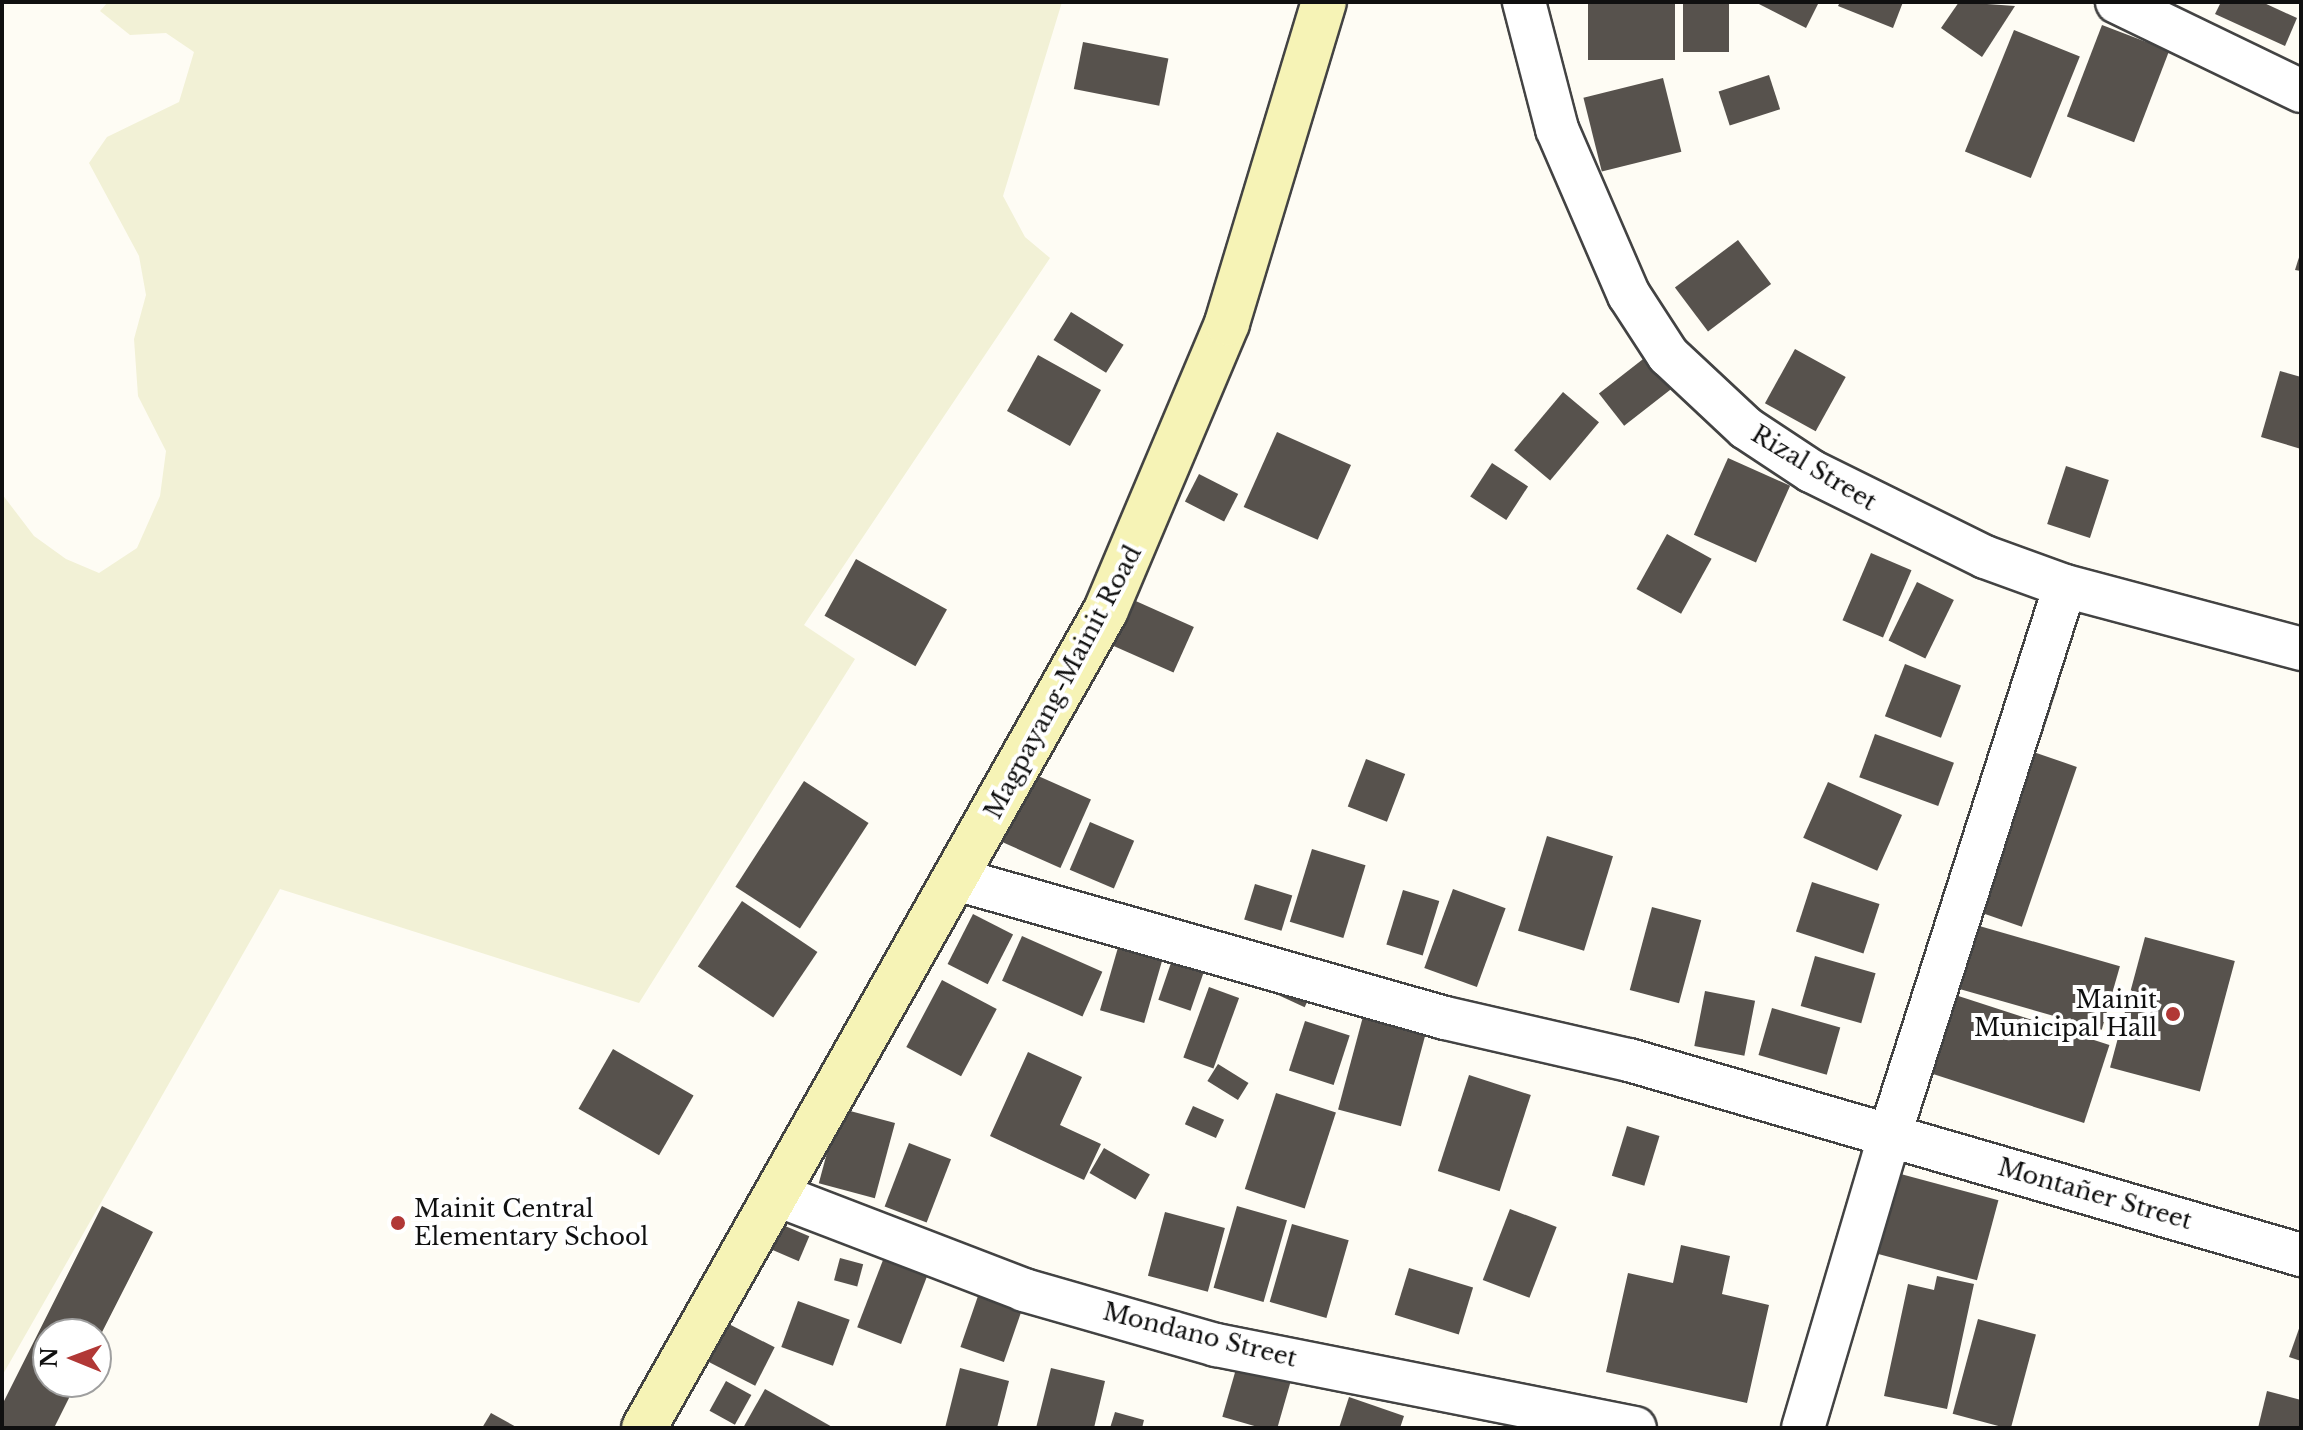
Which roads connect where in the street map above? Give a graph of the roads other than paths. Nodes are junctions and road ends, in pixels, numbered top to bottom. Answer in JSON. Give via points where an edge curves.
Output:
{"nodes":[{"id":1,"x":1324,"y":2,"type":"edge"},
{"id":2,"x":1524,"y":2,"type":"edge"},
{"id":3,"x":2117,"y":2,"type":"edge"},
{"id":4,"x":2301,"y":91,"type":"edge"},
{"id":5,"x":2065,"y":586,"type":"junction"},
{"id":6,"x":2301,"y":649,"type":"edge"},
{"id":7,"x":956,"y":879,"type":"junction"},
{"id":8,"x":1890,"y":1134,"type":"junction"},
{"id":9,"x":777,"y":1195,"type":"junction"},
{"id":10,"x":2301,"y":1255,"type":"edge"},
{"id":11,"x":644,"y":1428,"type":"edge"},
{"id":12,"x":1635,"y":1428,"type":"edge"},
{"id":13,"x":1803,"y":1428,"type":"edge"}],
"edges":[{"from":1,"to":7,"type":"main road","name":"Magpayang-Mainit Road","via":[[1227,323],[1143,532],[1065,688]]},
{"from":2,"to":5,"type":"street","name":"Rizal Street","via":[[1577,184],[1629,295],[1668,355],[1746,428],[1811,471],[1941,538]]},
{"from":3,"to":4,"type":"street"},
{"from":5,"to":6,"type":"street","name":"Rizal Street"},
{"from":5,"to":8,"type":"street"},
{"from":7,"to":8,"type":"street","name":"Montañer Street","via":[[1445,1018],[1629,1060]]},
{"from":7,"to":9,"type":"main road","name":"Magpayang-Mainit Road"},
{"from":8,"to":10,"type":"street","name":"Montañer Street"},
{"from":8,"to":13,"type":"street"},
{"from":9,"to":11,"type":"main road","name":"Magpayang-Mainit Road"},
{"from":9,"to":12,"type":"street","name":"Mondano Street","via":[[1024,1290],[1216,1345]]}]}
